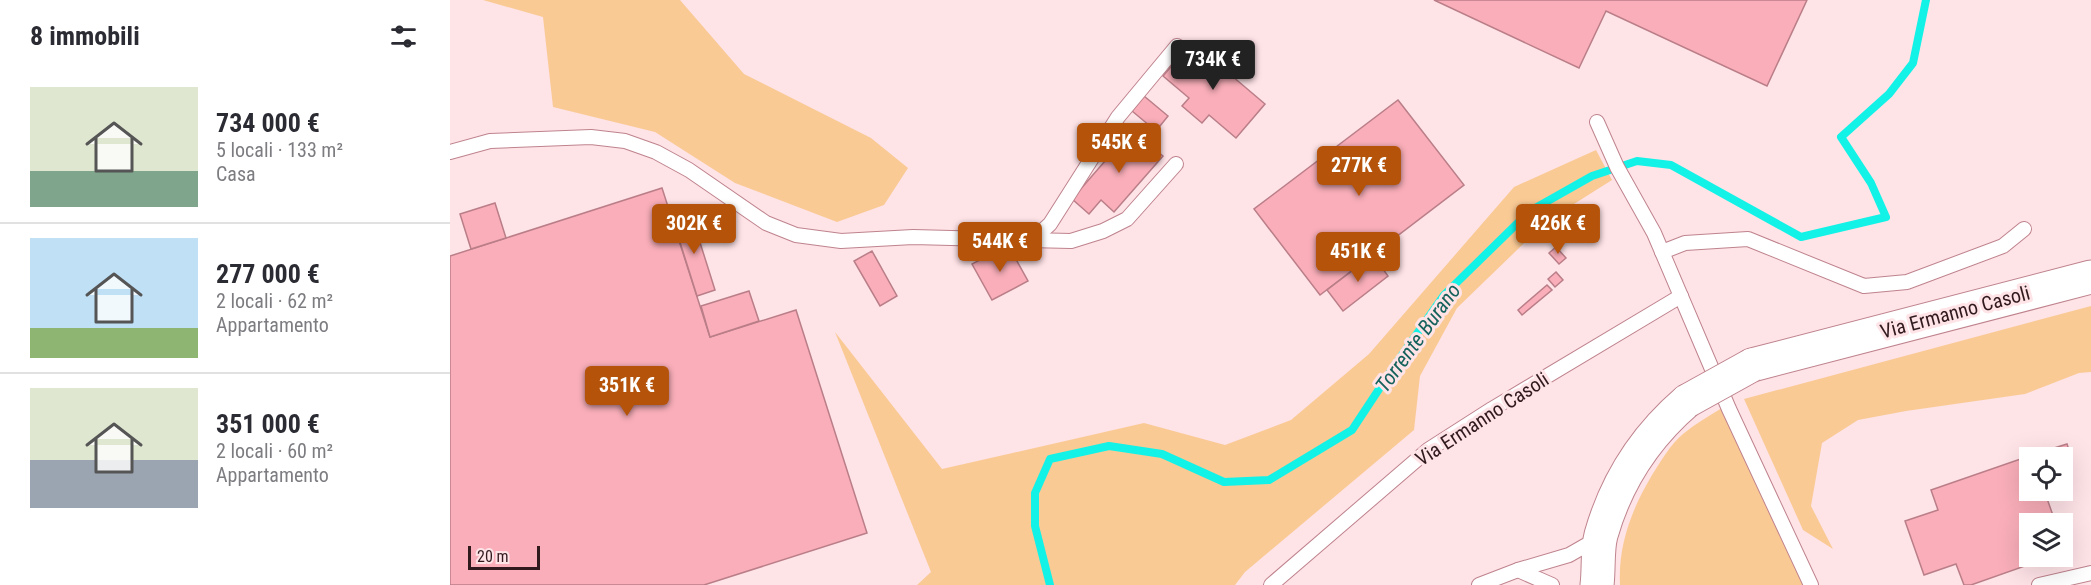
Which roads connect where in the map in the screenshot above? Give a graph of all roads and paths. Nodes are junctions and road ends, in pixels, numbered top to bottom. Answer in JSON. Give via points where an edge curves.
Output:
{"nodes":[{"id":1,"x":1177,"y":46,"type":"dead end"},
{"id":2,"x":1597,"y":122,"type":"dead end"},
{"id":3,"x":450,"y":152,"type":"edge"},
{"id":4,"x":1176,"y":164,"type":"dead end"},
{"id":5,"x":2024,"y":229,"type":"dead end"},
{"id":6,"x":1023,"y":240,"type":"junction"},
{"id":7,"x":1662,"y":252,"type":"junction"},
{"id":8,"x":2091,"y":277,"type":"edge"},
{"id":9,"x":1681,"y":296,"type":"junction"},
{"id":10,"x":1601,"y":537,"type":"junction"},
{"id":11,"x":1518,"y":570,"type":"junction"},
{"id":12,"x":2091,"y":573,"type":"edge"},
{"id":13,"x":1271,"y":585,"type":"edge"},
{"id":14,"x":1479,"y":585,"type":"edge"},
{"id":15,"x":1552,"y":585,"type":"edge"},
{"id":16,"x":1598,"y":585,"type":"edge"},
{"id":17,"x":1811,"y":585,"type":"edge"},
{"id":18,"x":2039,"y":585,"type":"edge"}],
"edges":[{"from":1,"to":6,"type":"lane","via":[[1118,117],[1050,224]]},
{"from":2,"to":7,"type":"lane"},
{"from":3,"to":6,"type":"lane","via":[[490,141],[591,137],[625,141],[689,170],[766,223],[796,235],[841,241],[913,237]]},
{"from":4,"to":6,"type":"lane","via":[[1127,219],[1103,231],[1071,241]]},
{"from":5,"to":7,"type":"lane","via":[[2002,246],[1907,282],[1864,286],[1748,239],[1685,243]]},
{"from":7,"to":9,"type":"lane"},
{"from":8,"to":10,"type":"main road","name":"Via Ermanno Casoli","bridge":true,"via":[[1752,365],[1687,401],[1642,447],[1619,485]]},
{"from":9,"to":13,"type":"lane","name":"Via Ermanno Casoli","via":[[1428,450]]},
{"from":9,"to":17,"type":"lane"},
{"from":10,"to":11,"type":"lane","via":[[1569,555]]},
{"from":10,"to":16,"type":"main road","name":"Via Ermanno Casoli"},
{"from":11,"to":14,"type":"lane"},
{"from":11,"to":15,"type":"lane"},
{"from":12,"to":18,"type":"lane"}]}
